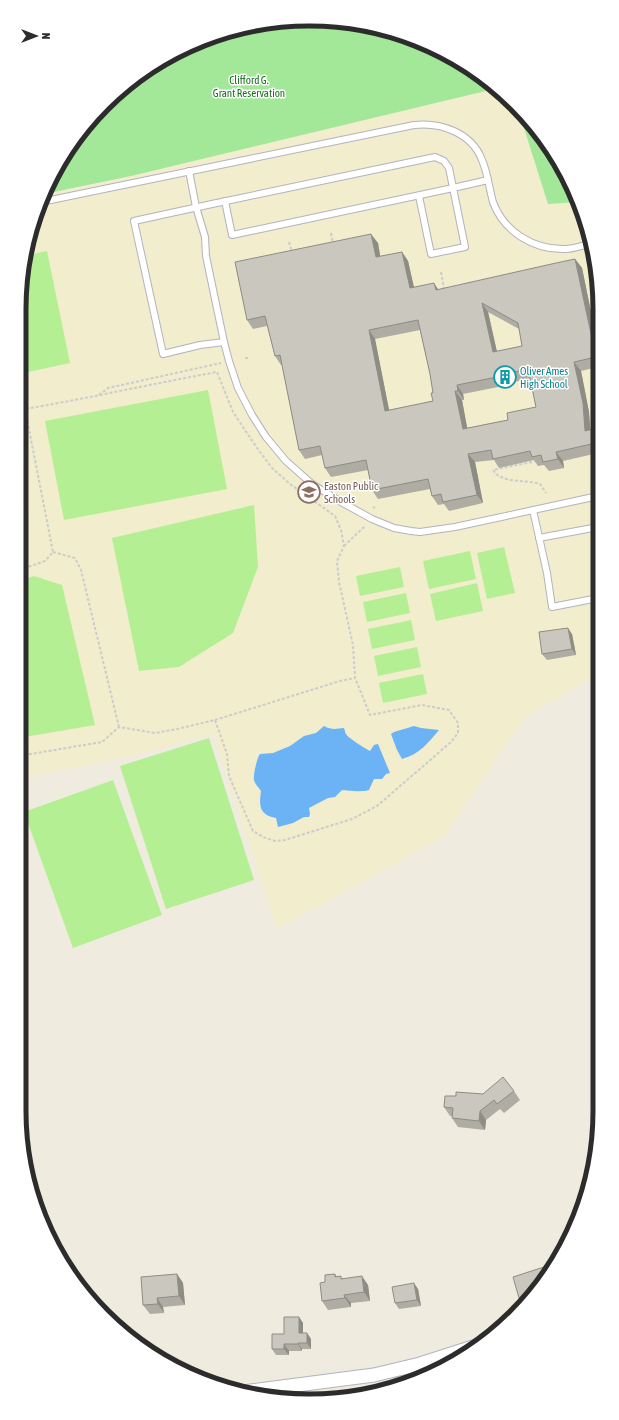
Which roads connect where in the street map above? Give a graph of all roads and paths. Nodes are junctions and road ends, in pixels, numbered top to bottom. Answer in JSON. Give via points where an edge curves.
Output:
{"nodes":[{"id":1,"x":189,"y":171,"type":"junction"},
{"id":2,"x":488,"y":180,"type":"junction"},
{"id":3,"x":454,"y":188,"type":"junction"},
{"id":4,"x":419,"y":196,"type":"junction"},
{"id":5,"x":48,"y":200,"type":"edge"},
{"id":6,"x":225,"y":201,"type":"junction"},
{"id":7,"x":196,"y":207,"type":"junction"},
{"id":8,"x":331,"y":233,"type":"dead end"},
{"id":9,"x":289,"y":242,"type":"dead end"},
{"id":10,"x":333,"y":244,"type":"edge"},
{"id":11,"x":585,"y":245,"type":"edge"},
{"id":12,"x":292,"y":252,"type":"edge"},
{"id":13,"x":441,"y":272,"type":"dead end"},
{"id":14,"x":444,"y":289,"type":"edge"},
{"id":15,"x":224,"y":342,"type":"junction"},
{"id":16,"x":245,"y":358,"type":"dead end"},
{"id":17,"x":250,"y":358,"type":"dead end"},
{"id":18,"x":218,"y":364,"type":"dead end"},
{"id":19,"x":98,"y":395,"type":"junction"},
{"id":20,"x":26,"y":409,"type":"edge"},
{"id":21,"x":26,"y":414,"type":"edge"},
{"id":22,"x":537,"y":461,"type":"edge"},
{"id":23,"x":546,"y":493,"type":"dead end"},
{"id":24,"x":593,"y":497,"type":"edge"},
{"id":25,"x":533,"y":510,"type":"junction"},
{"id":26,"x":372,"y":519,"type":"junction"},
{"id":27,"x":593,"y":528,"type":"edge"},
{"id":28,"x":539,"y":538,"type":"junction"},
{"id":29,"x":344,"y":546,"type":"junction"},
{"id":30,"x":53,"y":552,"type":"junction"},
{"id":31,"x":26,"y":568,"type":"edge"},
{"id":32,"x":593,"y":599,"type":"edge"},
{"id":33,"x":355,"y":678,"type":"junction"},
{"id":34,"x":215,"y":720,"type":"junction"},
{"id":35,"x":119,"y":727,"type":"junction"},
{"id":36,"x":26,"y":755,"type":"edge"},
{"id":37,"x":457,"y":1352,"type":"edge"},
{"id":38,"x":259,"y":1390,"type":"edge"}],
"edges":[{"from":1,"to":2,"type":"lane","via":[[414,124],[432,124],[457,132],[471,144],[482,158]]},
{"from":1,"to":5,"type":"lane"},
{"from":1,"to":7,"type":"lane"},
{"from":2,"to":3,"type":"lane"},
{"from":2,"to":11,"type":"lane","via":[[498,212],[518,235],[536,245],[556,249]]},
{"from":3,"to":4,"type":"lane"},
{"from":3,"to":4,"type":"lane","via":[[465,247],[432,254]]},
{"from":3,"to":6,"type":"lane","via":[[448,166],[442,159],[432,158]]},
{"from":4,"to":6,"type":"lane","via":[[232,234]]},
{"from":6,"to":7,"type":"lane"},
{"from":7,"to":15,"type":"lane","via":[[205,237],[206,256]]},
{"from":7,"to":15,"type":"lane","via":[[134,221],[163,354]]},
{"from":8,"to":10,"type":"path"},
{"from":9,"to":12,"type":"path"},
{"from":13,"to":14,"type":"path"},
{"from":15,"to":26,"type":"lane","via":[[244,401],[260,428],[286,461],[312,484]]},
{"from":16,"to":17,"type":"path"},
{"from":18,"to":19,"type":"path","via":[[108,388]]},
{"from":19,"to":20,"type":"path"},
{"from":19,"to":29,"type":"path","via":[[217,372],[233,412],[257,448],[272,468],[290,484],[334,516],[341,530]]},
{"from":21,"to":30,"type":"path"},
{"from":22,"to":23,"type":"path","via":[[493,470],[501,478],[540,484]]},
{"from":24,"to":25,"type":"lane"},
{"from":25,"to":26,"type":"lane","via":[[426,532],[410,532]]},
{"from":25,"to":28,"type":"lane"},
{"from":26,"to":29,"type":"path"},
{"from":27,"to":28,"type":"lane"},
{"from":28,"to":32,"type":"lane","via":[[552,607]]},
{"from":29,"to":33,"type":"path","via":[[337,561],[353,645]]},
{"from":30,"to":31,"type":"path","via":[[45,561]]},
{"from":30,"to":35,"type":"path","via":[[75,558],[81,570]]},
{"from":33,"to":34,"type":"path"},
{"from":33,"to":34,"type":"path","via":[[370,715],[422,705],[448,710],[458,723],[458,733],[378,806],[352,819],[285,840],[275,841],[253,831],[230,776],[227,754]]},
{"from":34,"to":35,"type":"path","via":[[154,733]]},
{"from":35,"to":36,"type":"path","via":[[102,742]]},
{"from":37,"to":38,"type":"street","via":[[374,1375]]}]}
